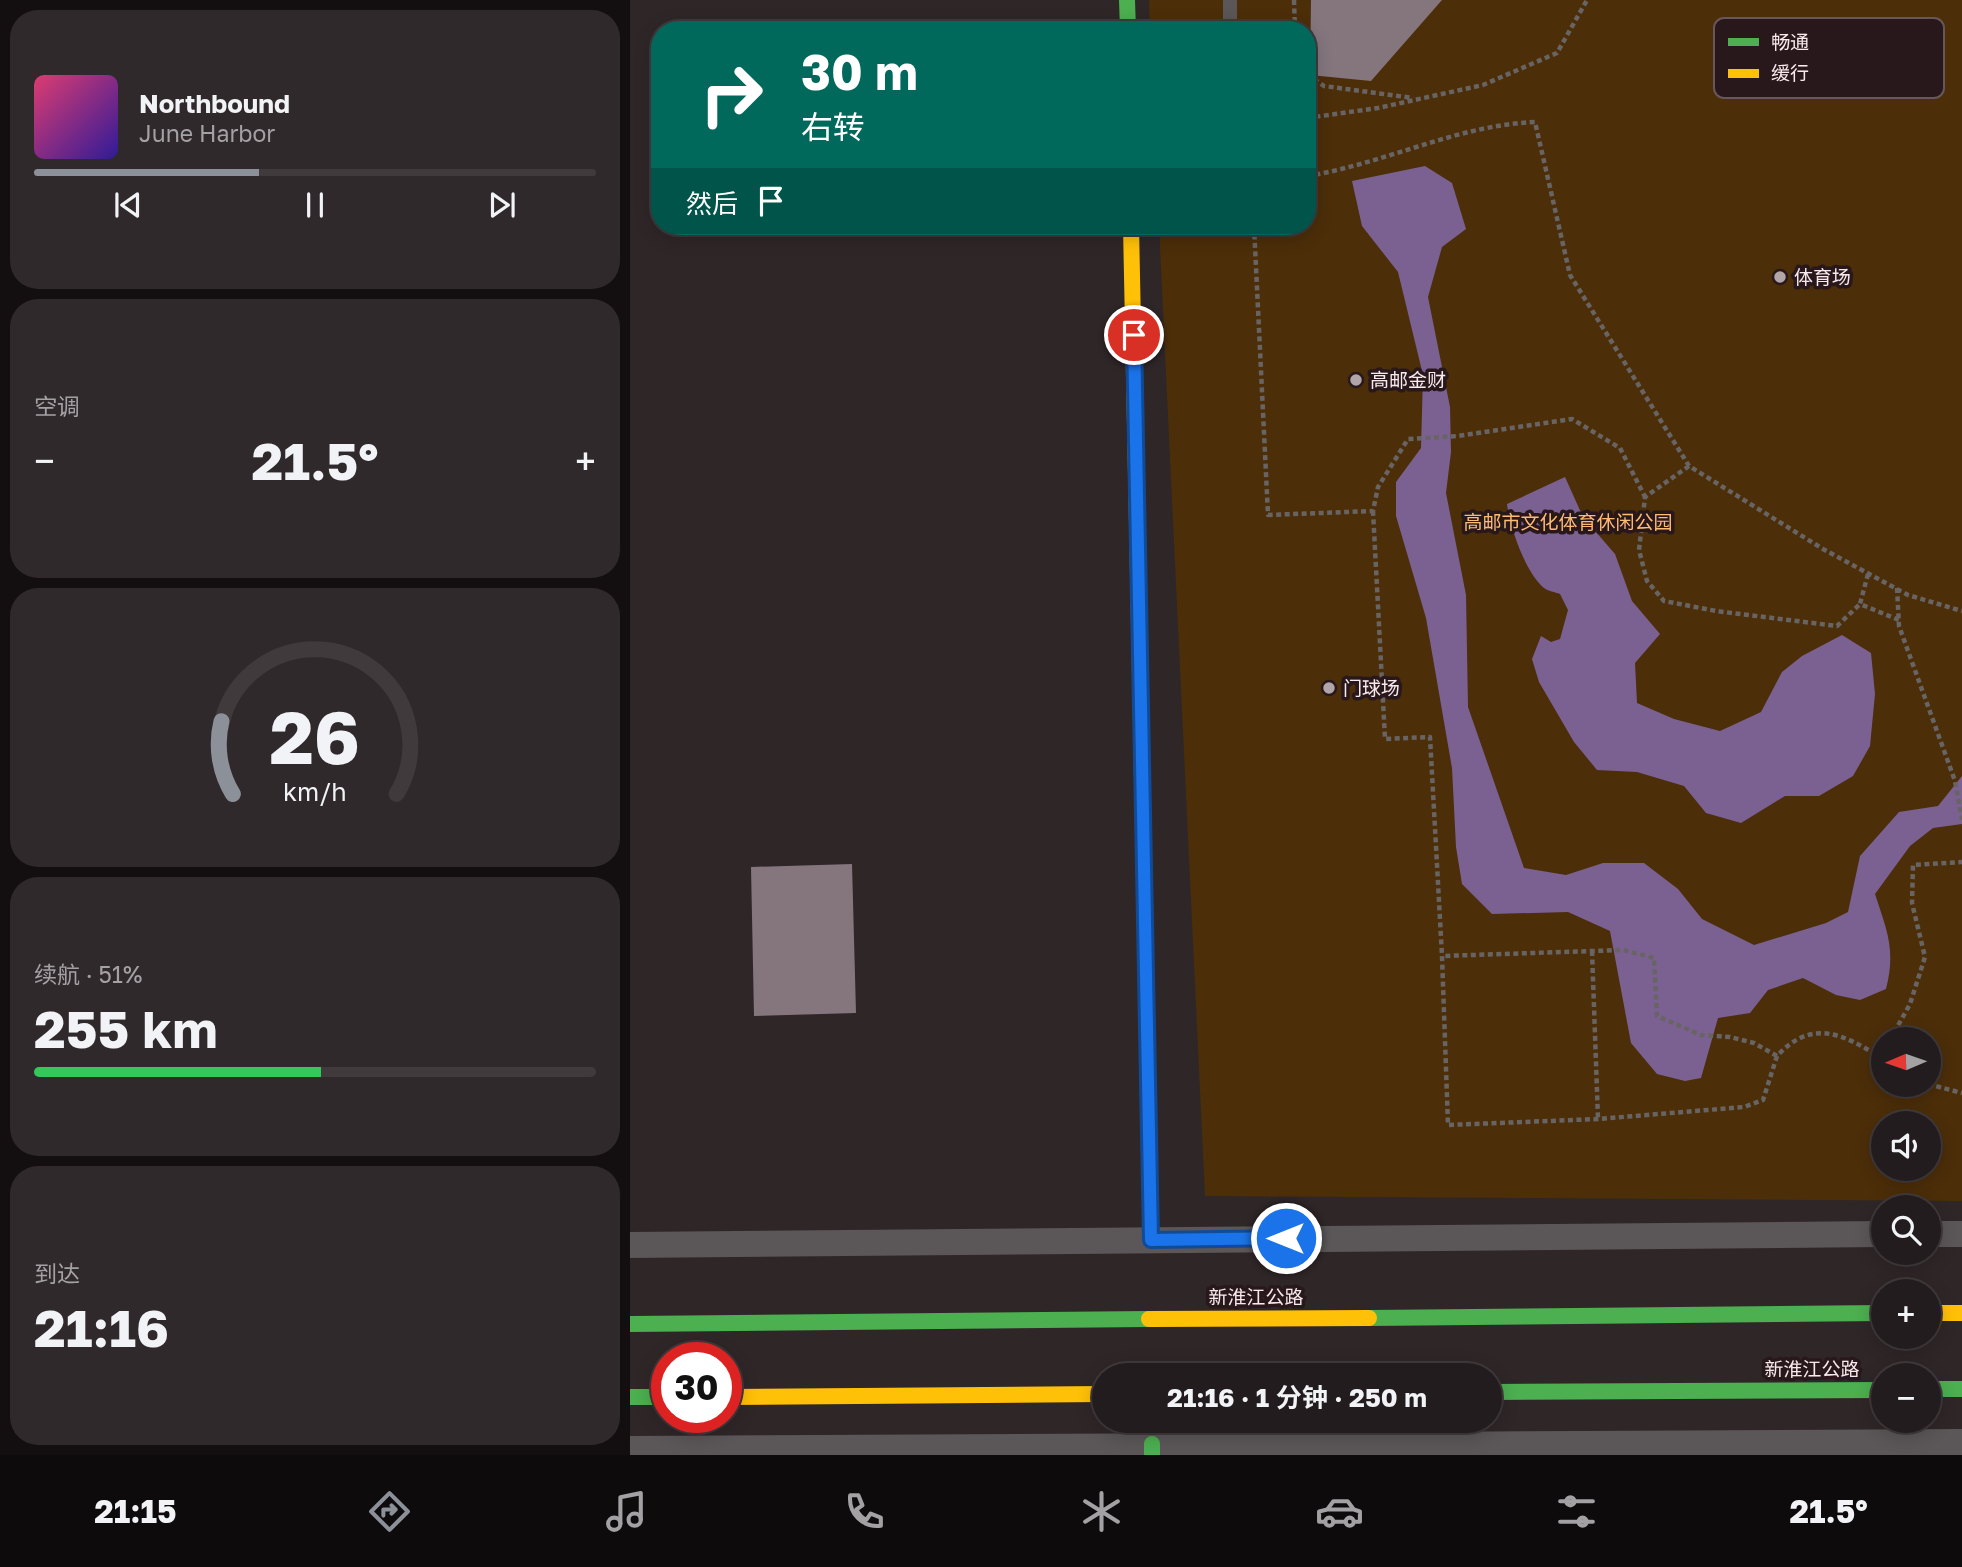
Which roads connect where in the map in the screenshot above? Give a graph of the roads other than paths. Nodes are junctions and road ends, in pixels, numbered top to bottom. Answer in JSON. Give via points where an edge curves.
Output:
{"nodes":[{"id":1,"x":1127,"y":0,"type":"edge"},
{"id":2,"x":1230,"y":0,"type":"edge"},
{"id":3,"x":1128,"y":21,"type":"edge"},
{"id":4,"x":1230,"y":21,"type":"edge"},
{"id":5,"x":1132,"y":235,"type":"edge"},
{"id":6,"x":1871,"y":1234,"type":"edge"},
{"id":7,"x":1941,"y":1234,"type":"edge"},
{"id":8,"x":1962,"y":1234,"type":"edge"},
{"id":9,"x":1151,"y":1240,"type":"junction"},
{"id":10,"x":630,"y":1245,"type":"edge"},
{"id":11,"x":1962,"y":1312,"type":"edge"},
{"id":12,"x":1871,"y":1313,"type":"edge"},
{"id":13,"x":1941,"y":1313,"type":"edge"},
{"id":14,"x":630,"y":1324,"type":"edge"},
{"id":15,"x":1941,"y":1389,"type":"edge"},
{"id":16,"x":1962,"y":1389,"type":"edge"},
{"id":17,"x":1871,"y":1390,"type":"edge"},
{"id":18,"x":1502,"y":1392,"type":"edge"},
{"id":19,"x":1092,"y":1394,"type":"edge"},
{"id":20,"x":630,"y":1397,"type":"edge"},
{"id":21,"x":651,"y":1397,"type":"edge"},
{"id":22,"x":742,"y":1397,"type":"edge"},
{"id":23,"x":1962,"y":1441,"type":"edge"},
{"id":24,"x":630,"y":1449,"type":"edge"},
{"id":25,"x":1152,"y":1449,"type":"edge"}],
"edges":[{"from":1,"to":3,"type":"main road"},
{"from":2,"to":4,"type":"lane"},
{"from":5,"to":9,"type":"main road"},
{"from":6,"to":9,"type":"street"},
{"from":7,"to":8,"type":"street"},
{"from":9,"to":10,"type":"street"},
{"from":11,"to":13,"type":"main road"},
{"from":12,"to":14,"type":"main road","name":"新淮江公路"},
{"from":15,"to":16,"type":"main road"},
{"from":17,"to":18,"type":"main road","name":"新淮江公路"},
{"from":19,"to":22,"type":"main road"},
{"from":20,"to":21,"type":"main road"},
{"from":23,"to":25,"type":"street"},
{"from":24,"to":25,"type":"street"}]}
